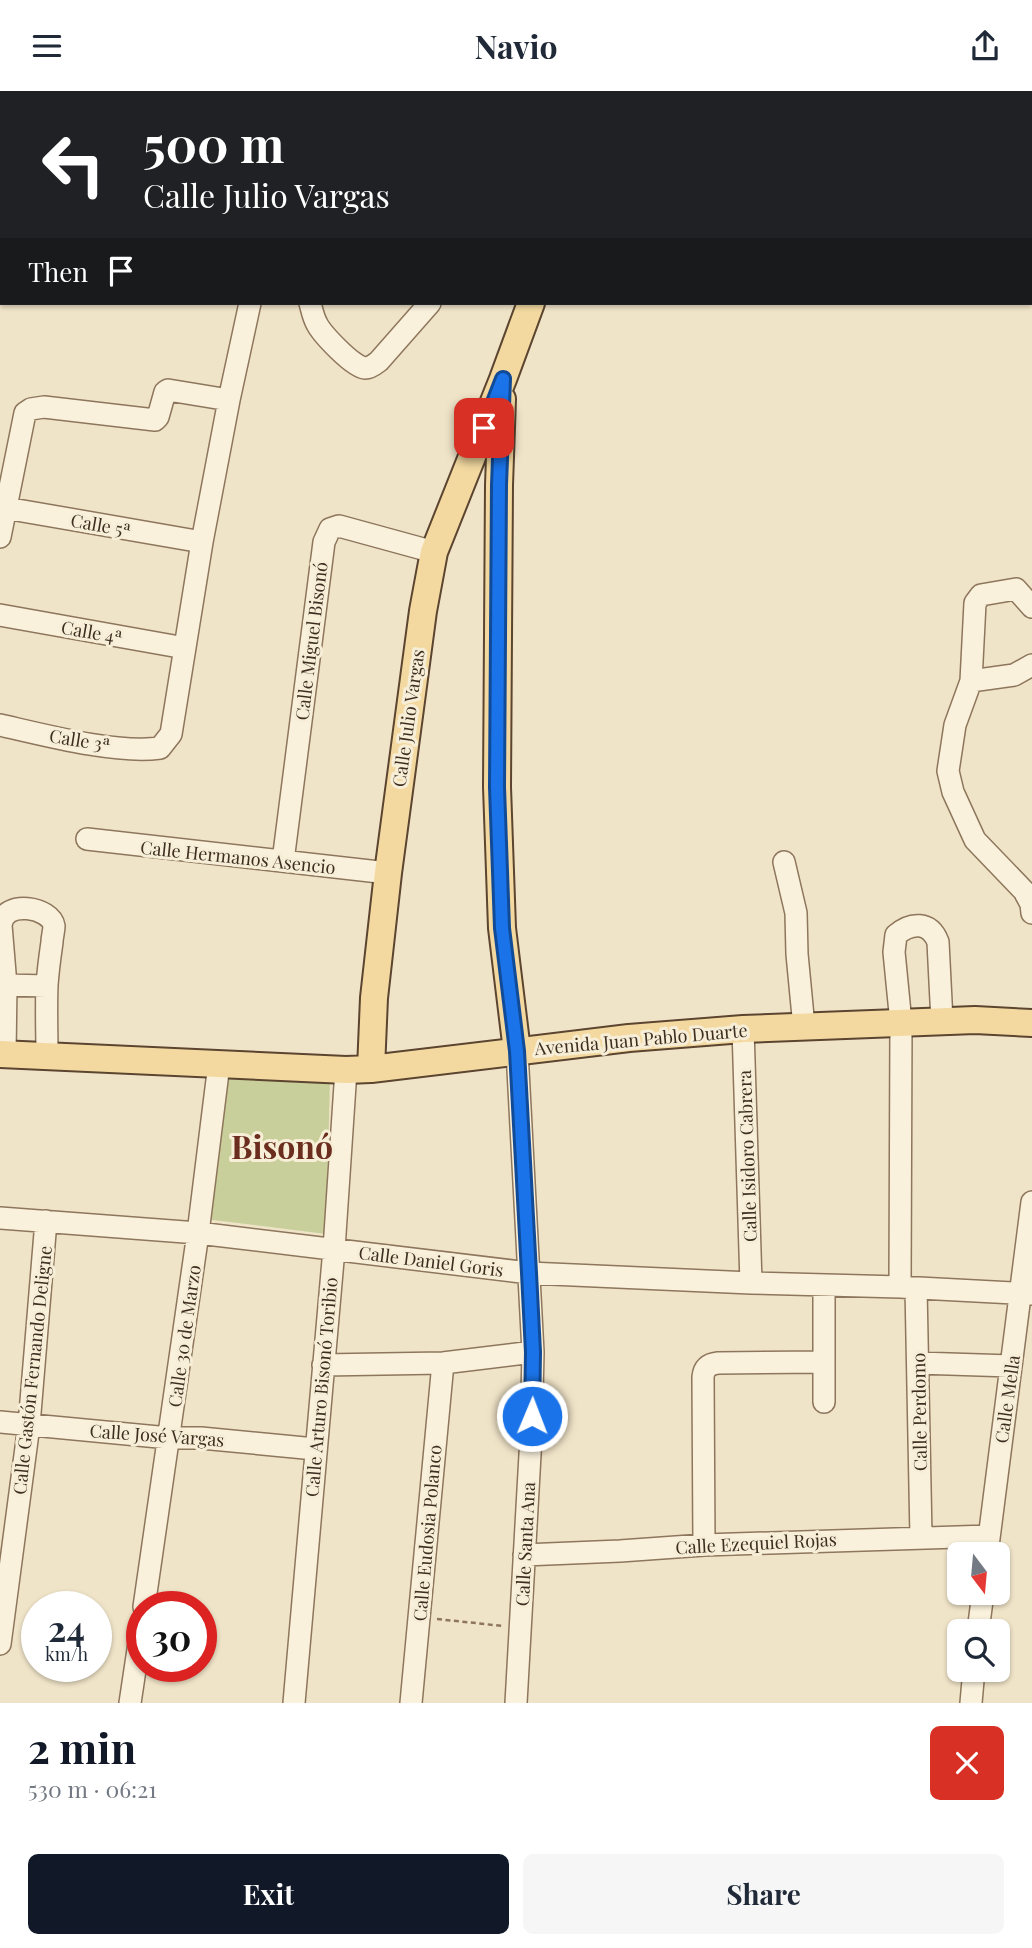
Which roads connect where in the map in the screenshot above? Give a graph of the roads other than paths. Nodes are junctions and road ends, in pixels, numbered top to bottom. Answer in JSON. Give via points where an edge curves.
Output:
{"nodes":[{"id":1,"x":250,"y":305,"type":"edge"},
{"id":2,"x":311,"y":305,"type":"edge"},
{"id":3,"x":428,"y":305,"type":"edge"},
{"id":4,"x":530,"y":305,"type":"edge"},
{"id":5,"x":503,"y":379,"type":"junction"},
{"id":6,"x":229,"y":400,"type":"junction"},
{"id":7,"x":464,"y":476,"type":"junction"},
{"id":8,"x":499,"y":485,"type":"junction"},
{"id":9,"x":3,"y":508,"type":"edge"},
{"id":10,"x":0,"y":537,"type":"edge"},
{"id":11,"x":202,"y":542,"type":"junction"},
{"id":12,"x":434,"y":552,"type":"junction"},
{"id":13,"x":1032,"y":607,"type":"edge"},
{"id":14,"x":0,"y":615,"type":"edge"},
{"id":15,"x":185,"y":648,"type":"junction"},
{"id":16,"x":1032,"y":665,"type":"edge"},
{"id":17,"x":971,"y":681,"type":"junction"},
{"id":18,"x":0,"y":725,"type":"edge"},
{"id":19,"x":87,"y":839,"type":"dead end"},
{"id":20,"x":283,"y":861,"type":"junction"},
{"id":21,"x":784,"y":862,"type":"dead end"},
{"id":22,"x":388,"y":873,"type":"junction"},
{"id":23,"x":1032,"y":913,"type":"edge"},
{"id":24,"x":6,"y":985,"type":"junction"},
{"id":25,"x":47,"y":986,"type":"junction"},
{"id":26,"x":942,"y":1021,"type":"junction"},
{"id":27,"x":901,"y":1023,"type":"junction"},
{"id":28,"x":1032,"y":1023,"type":"edge"},
{"id":29,"x":804,"y":1027,"type":"junction"},
{"id":30,"x":743,"y":1029,"type":"junction"},
{"id":31,"x":517,"y":1051,"type":"junction"},
{"id":32,"x":2,"y":1054,"type":"edge"},
{"id":33,"x":47,"y":1056,"type":"junction"},
{"id":34,"x":219,"y":1064,"type":"junction"},
{"id":35,"x":359,"y":1070,"type":"junction"},
{"id":36,"x":1032,"y":1202,"type":"edge"},
{"id":37,"x":0,"y":1218,"type":"edge"},
{"id":38,"x":46,"y":1221,"type":"junction"},
{"id":39,"x":198,"y":1233,"type":"junction"},
{"id":40,"x":334,"y":1249,"type":"junction"},
{"id":41,"x":529,"y":1273,"type":"junction"},
{"id":42,"x":751,"y":1283,"type":"junction"},
{"id":43,"x":824,"y":1285,"type":"junction"},
{"id":44,"x":908,"y":1287,"type":"junction"},
{"id":45,"x":1026,"y":1294,"type":"edge"},
{"id":46,"x":533,"y":1352,"type":"junction"},
{"id":47,"x":824,"y":1362,"type":"junction"},
{"id":48,"x":443,"y":1363,"type":"junction"},
{"id":49,"x":918,"y":1363,"type":"junction"},
{"id":50,"x":323,"y":1365,"type":"junction"},
{"id":51,"x":1011,"y":1366,"type":"junction"},
{"id":52,"x":824,"y":1402,"type":"dead end"},
{"id":53,"x":0,"y":1422,"type":"edge"},
{"id":54,"x":29,"y":1425,"type":"junction"},
{"id":55,"x":169,"y":1438,"type":"junction"},
{"id":56,"x":315,"y":1450,"type":"junction"},
{"id":57,"x":921,"y":1537,"type":"junction"},
{"id":58,"x":963,"y":1542,"type":"edge"},
{"id":59,"x":988,"y":1542,"type":"edge"},
{"id":60,"x":704,"y":1545,"type":"junction"},
{"id":61,"x":524,"y":1555,"type":"junction"},
{"id":62,"x":146,"y":1591,"type":"edge"},
{"id":63,"x":0,"y":1644,"type":"edge"},
{"id":64,"x":133,"y":1682,"type":"edge"},
{"id":65,"x":973,"y":1682,"type":"edge"},
{"id":66,"x":130,"y":1703,"type":"edge"},
{"id":67,"x":294,"y":1703,"type":"edge"},
{"id":68,"x":411,"y":1703,"type":"edge"},
{"id":69,"x":516,"y":1703,"type":"edge"},
{"id":70,"x":971,"y":1703,"type":"edge"}],
"edges":[{"from":1,"to":6,"type":"street"},
{"from":2,"to":3,"type":"street","via":[[317,325],[356,365],[365,368],[379,361]]},
{"from":4,"to":5,"type":"main road","name":"Calle Julio Vargas"},
{"from":5,"to":7,"type":"main road","name":"Calle Julio Vargas"},
{"from":5,"to":8,"type":"main road","name":"Calle Santa Ana"},
{"from":6,"to":9,"type":"street","via":[[168,390],[155,420],[30,409],[25,413]]},
{"from":6,"to":11,"type":"street"},
{"from":7,"to":8,"type":"main road"},
{"from":7,"to":12,"type":"main road","name":"Calle Julio Vargas"},
{"from":8,"to":31,"type":"main road","name":"Calle Santa Ana","via":[[499,866]]},
{"from":9,"to":10,"type":"street"},
{"from":9,"to":11,"type":"street","name":"Calle 5ª"},
{"from":11,"to":15,"type":"street"},
{"from":12,"to":20,"type":"street","name":"Calle Miguel Bisonó","via":[[339,526],[330,529],[324,543]]},
{"from":12,"to":22,"type":"main road","name":"Calle Julio Vargas"},
{"from":13,"to":17,"type":"street","via":[[1016,589],[981,595],[975,603]]},
{"from":14,"to":15,"type":"street","name":"Calle 4ª"},
{"from":15,"to":18,"type":"street","name":"Calle 3ª","via":[[171,734],[160,748],[96,744]]},
{"from":16,"to":17,"type":"street","via":[[1014,675]]},
{"from":17,"to":23,"type":"street","via":[[955,725],[948,771],[953,792],[975,840],[1024,891]]},
{"from":19,"to":20,"type":"street","name":"Calle Hermanos Asencio"},
{"from":20,"to":22,"type":"street","name":"Calle Hermanos Asencio"},
{"from":21,"to":29,"type":"street","via":[[796,913]]},
{"from":22,"to":35,"type":"main road","name":"Calle Julio Vargas","via":[[374,998]]},
{"from":24,"to":25,"type":"street"},
{"from":24,"to":25,"type":"street","via":[[1,918],[12,909],[40,911],[51,919]]},
{"from":24,"to":32,"type":"street"},
{"from":25,"to":33,"type":"street"},
{"from":26,"to":27,"type":"main road","name":"Avenida Juan Pablo Duarte"},
{"from":26,"to":27,"type":"street","name":"Calle Perdomo","via":[[938,942],[928,927],[915,926],[896,935]]},
{"from":26,"to":28,"type":"main road","name":"Avenida Juan Pablo Duarte"},
{"from":27,"to":29,"type":"main road","name":"Avenida Juan Pablo Duarte"},
{"from":27,"to":44,"type":"street","name":"Calle Perdomo"},
{"from":29,"to":30,"type":"main road","name":"Avenida Juan Pablo Duarte"},
{"from":30,"to":31,"type":"main road","name":"Avenida Juan Pablo Duarte"},
{"from":30,"to":42,"type":"street","name":"Calle Isidoro Cabrera"},
{"from":31,"to":35,"type":"main road","name":"Avenida Juan Pablo Duarte"},
{"from":31,"to":41,"type":"street","name":"Calle Santa Ana"},
{"from":32,"to":33,"type":"main road","name":"Avenida Juan Pablo Duarte"},
{"from":33,"to":34,"type":"main road","name":"Avenida Juan Pablo Duarte"},
{"from":34,"to":35,"type":"main road","name":"Avenida Juan Pablo Duarte"},
{"from":34,"to":39,"type":"street","name":"Calle 30 de Marzo"},
{"from":35,"to":40,"type":"street","name":"Calle Arturo Bisonó Toribio"},
{"from":36,"to":45,"type":"street","name":"Calle Mella"},
{"from":37,"to":38,"type":"street","name":"Calle Daniel Goris"},
{"from":38,"to":39,"type":"street","name":"Calle Daniel Goris"},
{"from":38,"to":54,"type":"street","name":"Calle Gastón Fernando Deligne"},
{"from":39,"to":40,"type":"street","name":"Calle Daniel Goris"},
{"from":39,"to":55,"type":"street","name":"Calle 30 de Marzo"},
{"from":40,"to":41,"type":"street","name":"Calle Daniel Goris"},
{"from":40,"to":50,"type":"street","name":"Calle Arturo Bisonó Toribio"},
{"from":41,"to":42,"type":"street","name":"Calle Daniel Goris"},
{"from":41,"to":46,"type":"street","name":"Calle Santa Ana"},
{"from":42,"to":43,"type":"street","name":"Calle Daniel Goris"},
{"from":43,"to":44,"type":"street","name":"Calle Daniel Goris"},
{"from":43,"to":47,"type":"street"},
{"from":44,"to":45,"type":"street","name":"Calle Daniel Goris"},
{"from":44,"to":49,"type":"street","name":"Calle Perdomo"},
{"from":45,"to":51,"type":"street","name":"Calle Mella"},
{"from":46,"to":48,"type":"street"},
{"from":46,"to":61,"type":"street","name":"Calle Santa Ana"},
{"from":47,"to":52,"type":"street"},
{"from":47,"to":60,"type":"street","via":[[718,1363],[707,1367]]},
{"from":48,"to":50,"type":"street"},
{"from":48,"to":68,"type":"street","name":"Calle Eudosia Polanco"},
{"from":49,"to":51,"type":"street"},
{"from":49,"to":57,"type":"street","name":"Calle Perdomo"},
{"from":50,"to":56,"type":"street","name":"Calle Arturo Bisonó Toribio"},
{"from":51,"to":59,"type":"street","name":"Calle Mella"},
{"from":53,"to":54,"type":"street","name":"Calle José Vargas"},
{"from":54,"to":55,"type":"street","name":"Calle José Vargas"},
{"from":54,"to":63,"type":"street","name":"Calle Gastón Fernando Deligne"},
{"from":55,"to":56,"type":"street","name":"Calle José Vargas"},
{"from":55,"to":62,"type":"street","name":"Calle 30 de Marzo"},
{"from":56,"to":67,"type":"street","name":"Calle Arturo Bisonó Toribio"},
{"from":57,"to":58,"type":"street","name":"Calle Ezequiel Rojas"},
{"from":57,"to":60,"type":"street","name":"Calle Ezequiel Rojas"},
{"from":60,"to":61,"type":"street","name":"Calle Ezequiel Rojas"},
{"from":61,"to":69,"type":"street","name":"Calle Santa Ana"},
{"from":64,"to":66,"type":"street"},
{"from":65,"to":70,"type":"street"}]}
